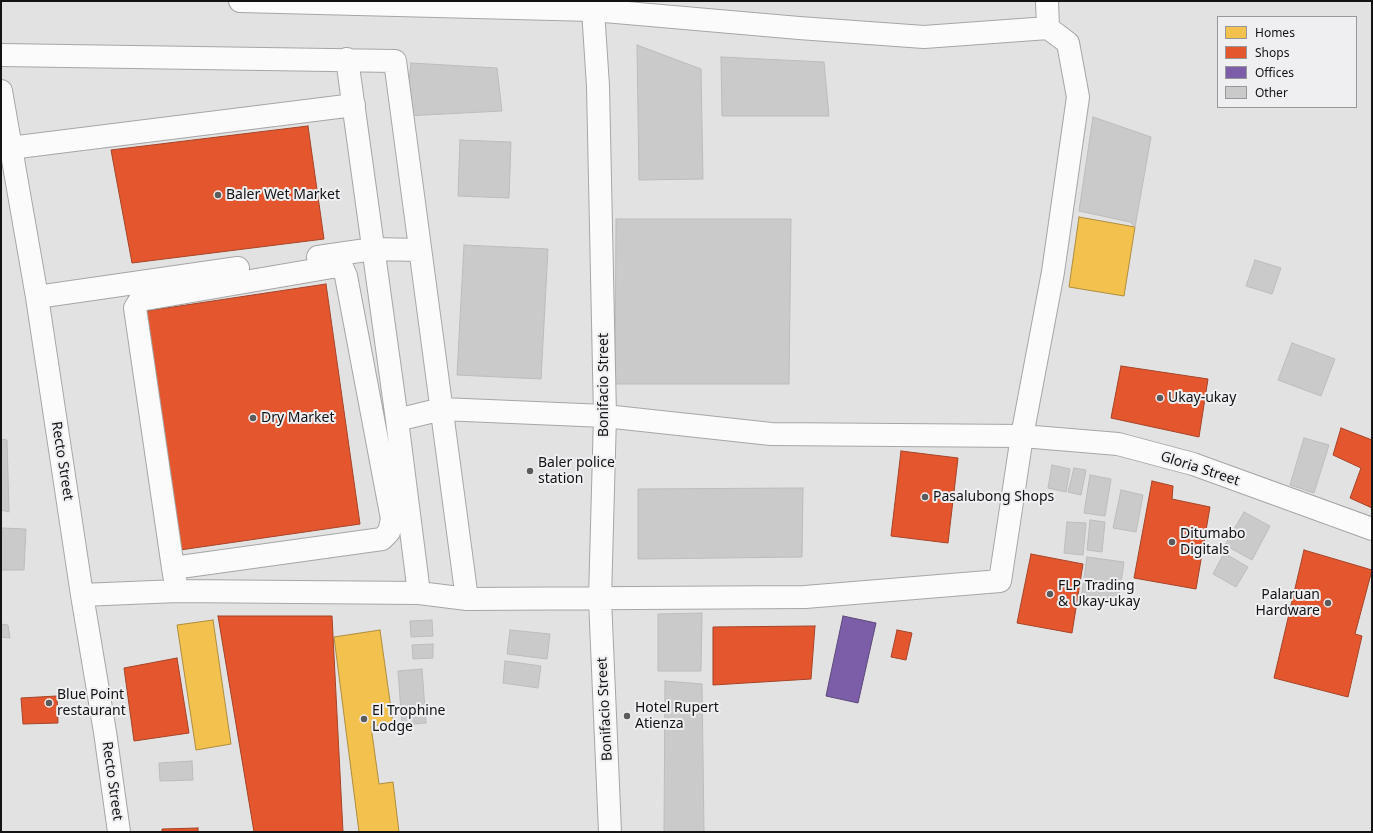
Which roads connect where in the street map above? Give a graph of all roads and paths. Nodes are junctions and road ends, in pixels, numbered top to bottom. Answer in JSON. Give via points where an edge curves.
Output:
{"nodes":[{"id":1,"x":240,"y":1,"type":"edge"},
{"id":2,"x":1047,"y":1,"type":"edge"},
{"id":3,"x":593,"y":10,"type":"junction"},
{"id":4,"x":1048,"y":28,"type":"junction"},
{"id":5,"x":1,"y":55,"type":"edge"},
{"id":6,"x":347,"y":59,"type":"junction"},
{"id":7,"x":1,"y":91,"type":"edge"},
{"id":8,"x":354,"y":106,"type":"junction"},
{"id":9,"x":10,"y":148,"type":"junction"},
{"id":10,"x":10,"y":205,"type":"edge"},
{"id":11,"x":373,"y":249,"type":"junction"},
{"id":12,"x":420,"y":250,"type":"junction"},
{"id":13,"x":37,"y":297,"type":"junction"},
{"id":14,"x":442,"y":409,"type":"junction"},
{"id":15,"x":605,"y":416,"type":"junction"},
{"id":16,"x":397,"y":420,"type":"junction"},
{"id":17,"x":1022,"y":436,"type":"junction"},
{"id":18,"x":1372,"y":529,"type":"edge"},
{"id":19,"x":172,"y":568,"type":"junction"},
{"id":20,"x":177,"y":591,"type":"junction"},
{"id":21,"x":419,"y":593,"type":"junction"},
{"id":22,"x":82,"y":595,"type":"junction"},
{"id":23,"x":467,"y":599,"type":"junction"},
{"id":24,"x":600,"y":599,"type":"junction"},
{"id":25,"x":119,"y":832,"type":"edge"},
{"id":26,"x":610,"y":832,"type":"edge"}],
"edges":[{"from":1,"to":3,"type":"street"},
{"from":2,"to":4,"type":"street"},
{"from":3,"to":4,"type":"street","via":[[924,37]]},
{"from":3,"to":15,"type":"street","name":"Bonifacio Street","via":[[598,86]]},
{"from":4,"to":17,"type":"street","via":[[1068,43],[1078,97],[1053,272]]},
{"from":5,"to":6,"type":"street"},
{"from":6,"to":8,"type":"street"},
{"from":6,"to":12,"type":"street","via":[[395,61]]},
{"from":7,"to":9,"type":"street","name":"Recto Street"},
{"from":8,"to":9,"type":"street"},
{"from":8,"to":11,"type":"street"},
{"from":9,"to":10,"type":"street","name":"Recto Street"},
{"from":10,"to":13,"type":"street","name":"Recto Street"},
{"from":11,"to":12,"type":"street"},
{"from":11,"to":13,"type":"street"},
{"from":11,"to":16,"type":"street"},
{"from":12,"to":14,"type":"street"},
{"from":13,"to":22,"type":"street","name":"Recto Street"},
{"from":14,"to":15,"type":"street","name":"Gloria Street"},
{"from":14,"to":16,"type":"street","name":"Gloria Street"},
{"from":14,"to":23,"type":"street"},
{"from":15,"to":17,"type":"street","name":"Gloria Street","via":[[771,434]]},
{"from":15,"to":24,"type":"street","name":"Bonifacio Street"},
{"from":16,"to":21,"type":"street"},
{"from":17,"to":18,"type":"street","name":"Gloria Street","via":[[1125,446],[1193,464]]},
{"from":17,"to":24,"type":"street","via":[[1000,581],[805,597]]},
{"from":19,"to":19,"type":"street","via":[[134,308],[140,300],[342,267],[346,276],[392,519],[389,532],[382,539]]},
{"from":19,"to":20,"type":"street"},
{"from":20,"to":21,"type":"street"},
{"from":20,"to":22,"type":"street"},
{"from":21,"to":23,"type":"street"},
{"from":22,"to":25,"type":"street","name":"Recto Street"},
{"from":23,"to":24,"type":"street"},
{"from":24,"to":26,"type":"street","name":"Bonifacio Street"}]}
